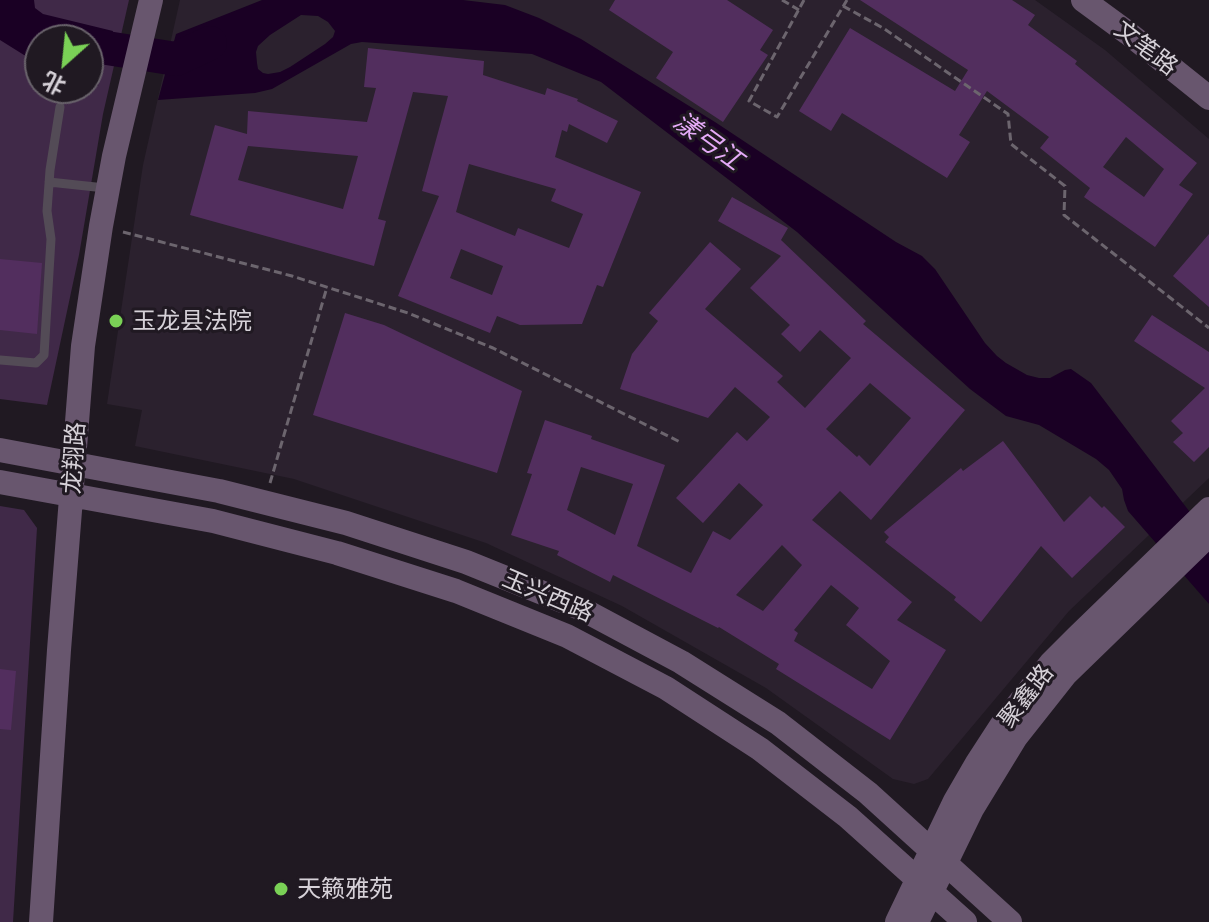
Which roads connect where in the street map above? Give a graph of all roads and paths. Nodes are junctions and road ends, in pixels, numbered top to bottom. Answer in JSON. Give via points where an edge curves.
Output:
{"nodes":[{"id":1,"x":782,"y":0,"type":"edge"},
{"id":2,"x":804,"y":0,"type":"edge"},
{"id":3,"x":847,"y":0,"type":"edge"},
{"id":4,"x":1083,"y":0,"type":"edge"},
{"id":5,"x":150,"y":5,"type":"edge"},
{"id":6,"x":843,"y":6,"type":"junction"},
{"id":7,"x":799,"y":10,"type":"junction"},
{"id":8,"x":1209,"y":98,"type":"edge"},
{"id":9,"x":60,"y":107,"type":"dead end"},
{"id":10,"x":49,"y":182,"type":"junction"},
{"id":11,"x":108,"y":188,"type":"junction"},
{"id":12,"x":101,"y":226,"type":"junction"},
{"id":13,"x":327,"y":286,"type":"junction"},
{"id":14,"x":1209,"y":328,"type":"edge"},
{"id":15,"x":0,"y":360,"type":"edge"},
{"id":16,"x":682,"y":443,"type":"dead end"},
{"id":17,"x":0,"y":450,"type":"edge"},
{"id":18,"x":74,"y":464,"type":"junction"},
{"id":19,"x":0,"y":482,"type":"edge"},
{"id":20,"x":71,"y":495,"type":"junction"},
{"id":21,"x":266,"y":502,"type":"junction"},
{"id":22,"x":1209,"y":509,"type":"edge"},
{"id":23,"x":1209,"y":535,"type":"edge"},
{"id":24,"x":1166,"y":563,"type":"junction"},
{"id":25,"x":939,"y":856,"type":"junction"},
{"id":26,"x":924,"y":885,"type":"junction"},
{"id":27,"x":41,"y":922,"type":"edge"},
{"id":28,"x":897,"y":922,"type":"edge"},
{"id":29,"x":917,"y":922,"type":"edge"},
{"id":30,"x":965,"y":922,"type":"edge"},
{"id":31,"x":1010,"y":922,"type":"edge"}],
"edges":[{"from":1,"to":7,"type":"path"},
{"from":2,"to":7,"type":"path"},
{"from":3,"to":6,"type":"path"},
{"from":4,"to":8,"type":"main road","name":"文笔路"},
{"from":5,"to":11,"type":"main road","name":"龙翔路"},
{"from":6,"to":7,"type":"path","via":[[777,117],[749,101]]},
{"from":6,"to":14,"type":"path","via":[[1008,114],[1011,144],[1065,186],[1064,215]]},
{"from":9,"to":10,"type":"lane"},
{"from":10,"to":11,"type":"lane"},
{"from":10,"to":15,"type":"lane","via":[[44,355],[36,363]]},
{"from":11,"to":12,"type":"main road","name":"龙翔路"},
{"from":12,"to":13,"type":"path"},
{"from":12,"to":18,"type":"main road","name":"龙翔路","via":[[83,346]]},
{"from":13,"to":16,"type":"path","via":[[451,329]]},
{"from":13,"to":21,"type":"path"},
{"from":17,"to":18,"type":"main road","name":"玉兴西路"},
{"from":18,"to":20,"type":"main road","name":"龙翔路"},
{"from":18,"to":21,"type":"main road","name":"玉兴西路"},
{"from":19,"to":20,"type":"main road","name":"玉兴西路"},
{"from":20,"to":26,"type":"main road","name":"玉兴西路","via":[[213,521],[337,553],[456,591],[567,636],[666,688],[760,749]]},
{"from":20,"to":27,"type":"main road","name":"龙翔路"},
{"from":21,"to":25,"type":"main road","name":"玉兴西路","via":[[466,562],[631,634],[778,723]]},
{"from":22,"to":24,"type":"main road","name":"聚鑫路"},
{"from":23,"to":24,"type":"main road","name":"聚鑫路"},
{"from":24,"to":25,"type":"main road","name":"聚鑫路","via":[[1077,637],[1028,691],[955,801]]},
{"from":25,"to":26,"type":"main road","name":"聚鑫路"},
{"from":25,"to":31,"type":"main road","name":"玉兴西路"},
{"from":26,"to":28,"type":"main road","name":"聚鑫路"},
{"from":26,"to":29,"type":"main road","name":"聚鑫路"},
{"from":26,"to":30,"type":"main road","name":"玉兴西路"}]}
